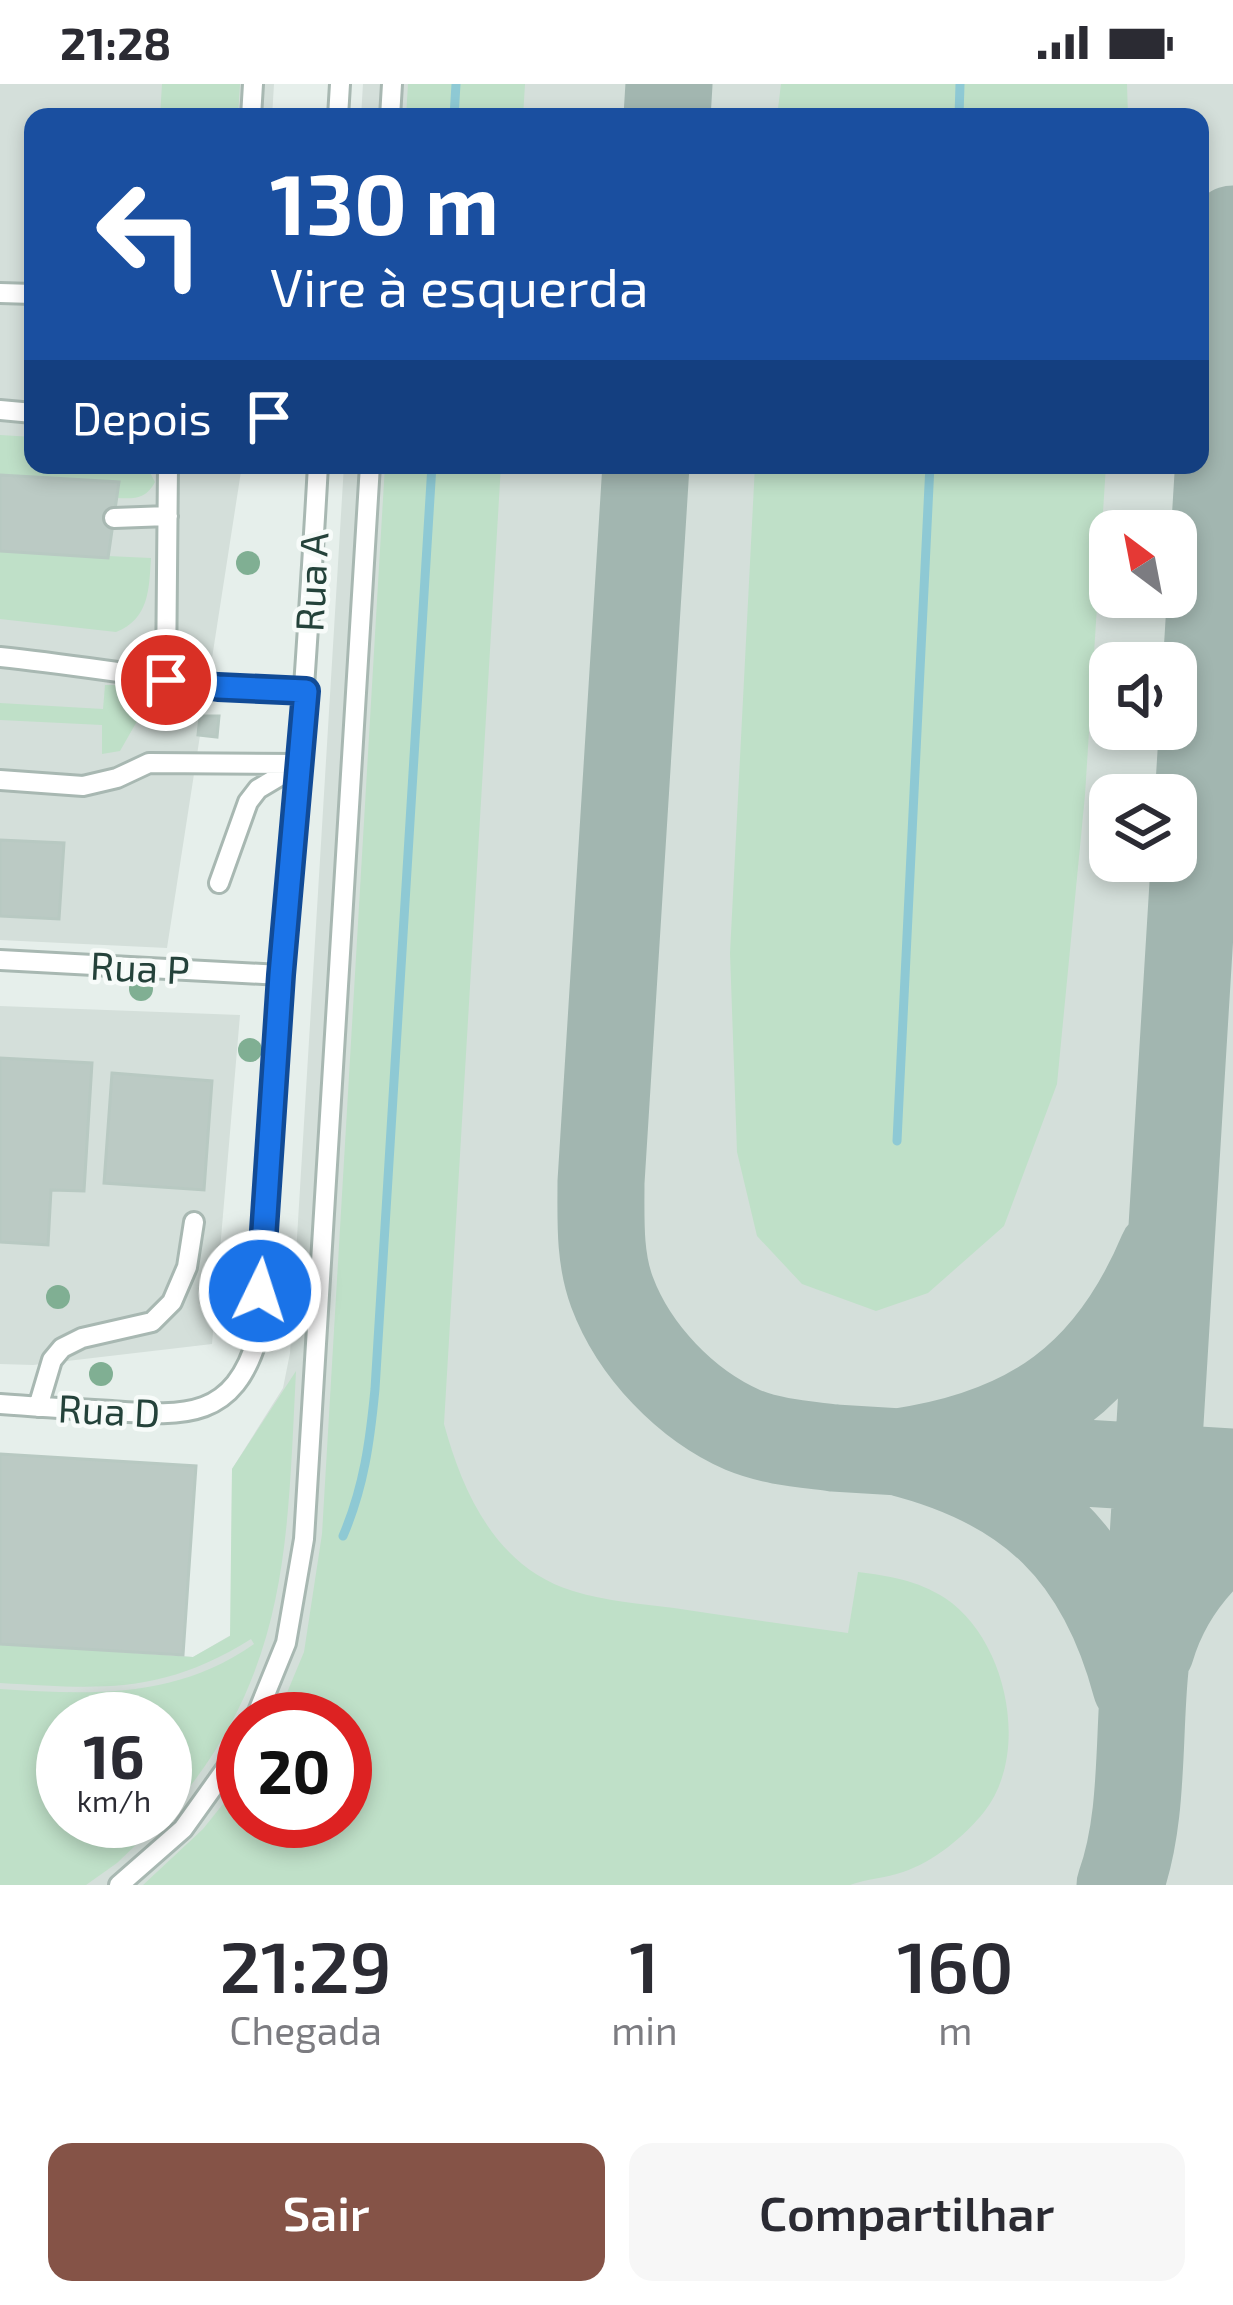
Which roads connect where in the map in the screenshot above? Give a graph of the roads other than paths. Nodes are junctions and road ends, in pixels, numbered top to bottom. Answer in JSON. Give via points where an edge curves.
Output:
{"nodes":[{"id":1,"x":168,"y":474,"type":"edge"},
{"id":2,"x":318,"y":474,"type":"edge"},
{"id":3,"x":369,"y":474,"type":"edge"},
{"id":4,"x":168,"y":516,"type":"junction"},
{"id":5,"x":114,"y":518,"type":"dead end"},
{"id":6,"x":0,"y":657,"type":"edge"},
{"id":7,"x":166,"y":680,"type":"junction"},
{"id":8,"x":306,"y":691,"type":"junction"},
{"id":9,"x":300,"y":764,"type":"junction"},
{"id":10,"x":0,"y":780,"type":"edge"},
{"id":11,"x":218,"y":883,"type":"dead end"},
{"id":12,"x":0,"y":960,"type":"edge"},
{"id":13,"x":281,"y":975,"type":"junction"},
{"id":14,"x":194,"y":1222,"type":"dead end"},
{"id":15,"x":214,"y":1401,"type":"joint"},
{"id":16,"x":0,"y":1404,"type":"edge"},
{"id":17,"x":38,"y":1407,"type":"junction"},
{"id":18,"x":266,"y":1692,"type":"edge"},
{"id":19,"x":216,"y":1782,"type":"edge"},
{"id":20,"x":119,"y":1885,"type":"edge"}],
"edges":[{"from":1,"to":4,"type":"lane"},
{"from":2,"to":8,"type":"lane","name":"Rua A"},
{"from":3,"to":18,"type":"lane","via":[[304,1539],[286,1643]]},
{"from":4,"to":5,"type":"lane"},
{"from":4,"to":7,"type":"lane"},
{"from":6,"to":7,"type":"lane"},
{"from":7,"to":8,"type":"lane"},
{"from":8,"to":9,"type":"lane","name":"Rua A"},
{"from":9,"to":10,"type":"lane","via":[[149,763],[83,785]]},
{"from":9,"to":11,"type":"lane","via":[[248,802]]},
{"from":9,"to":13,"type":"lane","name":"Rua A"},
{"from":12,"to":13,"type":"lane","name":"Rua P"},
{"from":13,"to":15,"type":"lane","name":"Rua A","via":[[258,1336],[236,1384]]},
{"from":14,"to":17,"type":"lane","via":[[172,1303],[152,1322],[62,1348]]},
{"from":15,"to":17,"type":"lane","name":"Rua D","via":[[180,1415]]},
{"from":16,"to":17,"type":"lane","name":"Rua D"},
{"from":19,"to":20,"type":"lane","via":[[182,1829]]}]}
